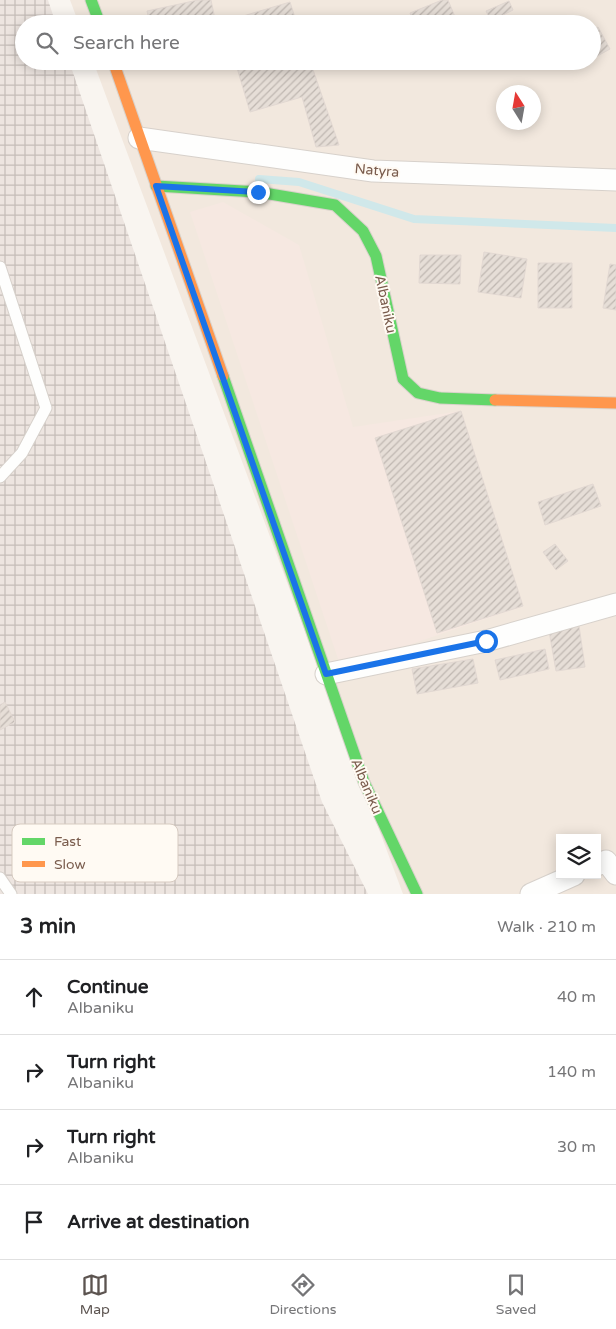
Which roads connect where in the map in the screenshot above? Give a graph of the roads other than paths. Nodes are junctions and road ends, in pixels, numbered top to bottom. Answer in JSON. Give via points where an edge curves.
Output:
{"nodes":[{"id":1,"x":92,"y":0,"type":"edge"},
{"id":2,"x":97,"y":15,"type":"edge"},
{"id":3,"x":116,"y":70,"type":"edge"},
{"id":4,"x":139,"y":138,"type":"junction"},
{"id":5,"x":616,"y":180,"type":"edge"},
{"id":6,"x":156,"y":186,"type":"junction"},
{"id":7,"x":0,"y":267,"type":"edge"},
{"id":8,"x":616,"y":403,"type":"edge"},
{"id":9,"x":0,"y":477,"type":"edge"},
{"id":10,"x":616,"y":604,"type":"edge"},
{"id":11,"x":326,"y":674,"type":"junction"},
{"id":12,"x":601,"y":863,"type":"edge"},
{"id":13,"x":616,"y":874,"type":"edge"},
{"id":14,"x":0,"y":878,"type":"edge"},
{"id":15,"x":565,"y":879,"type":"edge"},
{"id":16,"x":11,"y":894,"type":"edge"},
{"id":17,"x":417,"y":894,"type":"edge"},
{"id":18,"x":531,"y":894,"type":"edge"}],
"edges":[{"from":1,"to":2,"type":"main road"},
{"from":3,"to":4,"type":"main road","name":"Albaniku"},
{"from":4,"to":5,"type":"street","name":"Natyra","via":[[373,171]]},
{"from":4,"to":6,"type":"main road","name":"Albaniku"},
{"from":6,"to":8,"type":"main road","name":"Albaniku","via":[[258,192],[335,205],[363,231],[376,256],[403,380],[418,393],[440,398]]},
{"from":6,"to":11,"type":"main road","name":"Albaniku"},
{"from":7,"to":9,"type":"lane","via":[[46,408],[22,453]]},
{"from":10,"to":11,"type":"street","via":[[486,641]]},
{"from":11,"to":17,"type":"main road","name":"Albaniku","via":[[364,782]]},
{"from":12,"to":13,"type":"street","via":[[606,861]]},
{"from":14,"to":16,"type":"lane"},
{"from":15,"to":18,"type":"street"}]}
